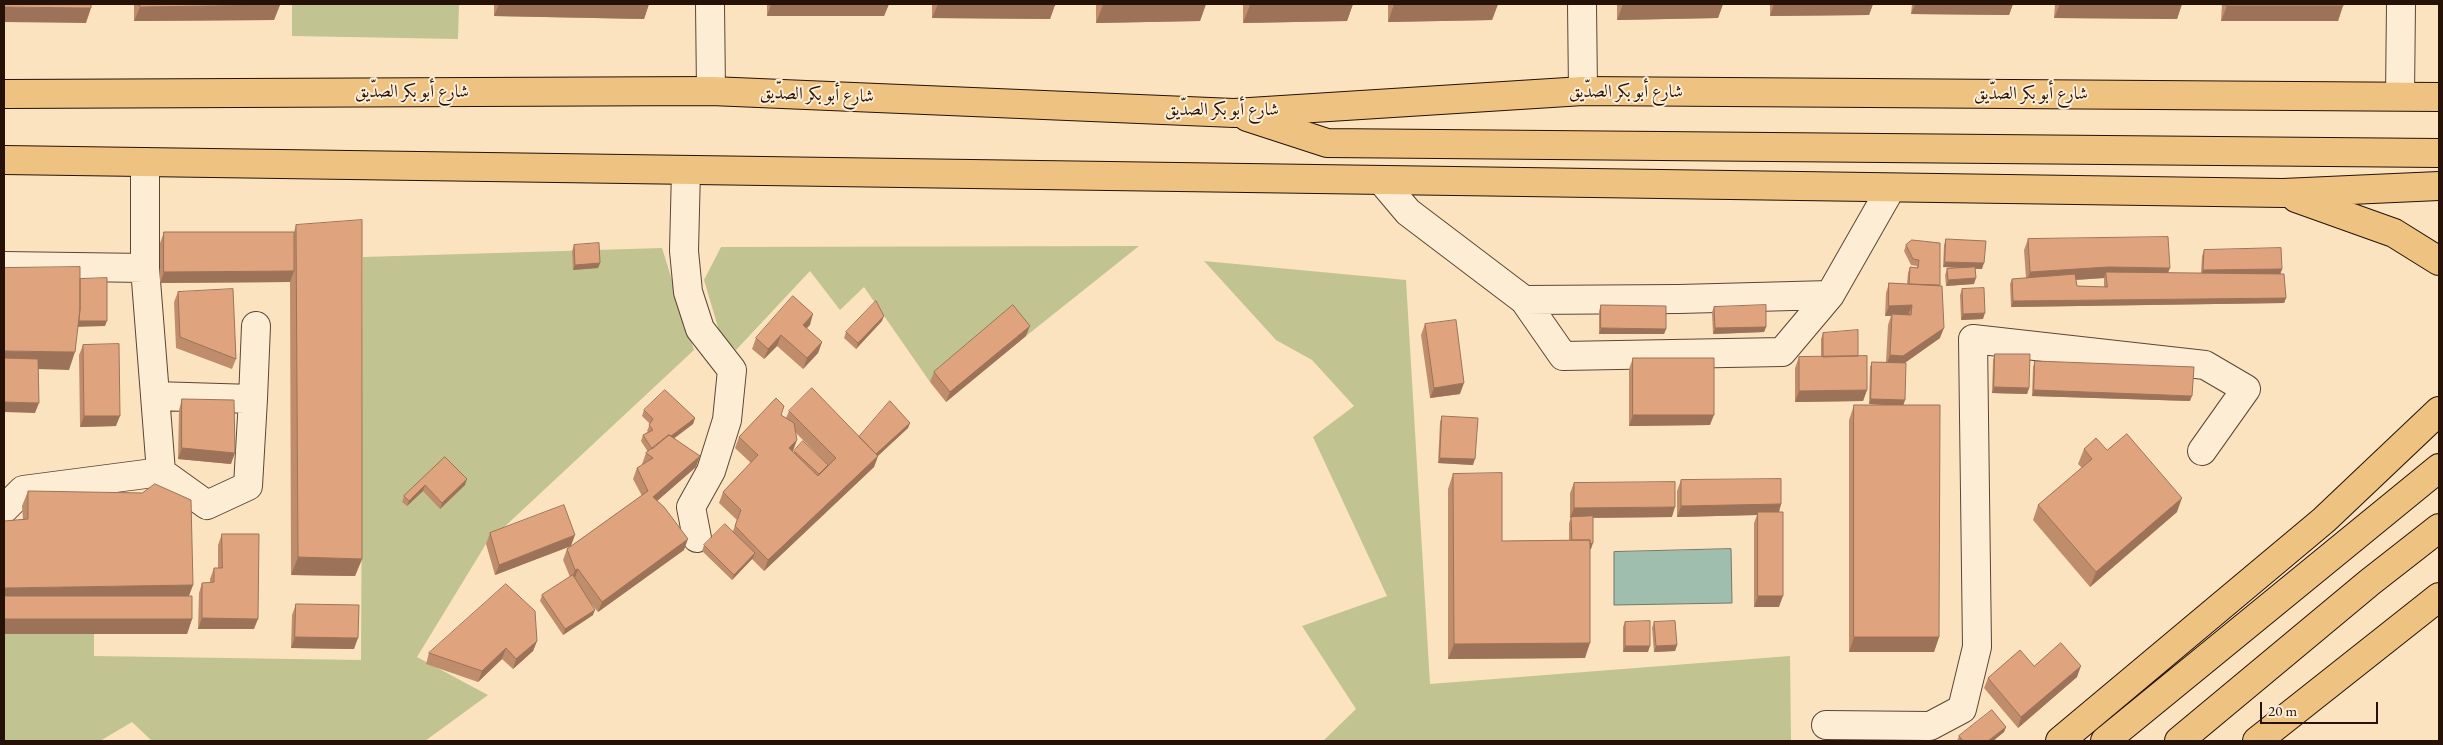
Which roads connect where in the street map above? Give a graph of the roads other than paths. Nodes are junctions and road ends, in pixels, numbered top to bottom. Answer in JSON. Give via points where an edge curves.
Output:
{"nodes":[{"id":1,"x":710,"y":4,"type":"edge"},
{"id":2,"x":1582,"y":4,"type":"edge"},
{"id":3,"x":2402,"y":4,"type":"edge"},
{"id":4,"x":711,"y":90,"type":"junction"},
{"id":5,"x":1583,"y":91,"type":"junction"},
{"id":6,"x":4,"y":94,"type":"edge"},
{"id":7,"x":2400,"y":96,"type":"junction"},
{"id":8,"x":2439,"y":97,"type":"edge"},
{"id":9,"x":1234,"y":113,"type":"junction"},
{"id":10,"x":2439,"y":153,"type":"edge"},
{"id":11,"x":4,"y":160,"type":"edge"},
{"id":12,"x":145,"y":162,"type":"junction"},
{"id":13,"x":686,"y":170,"type":"junction"},
{"id":14,"x":1381,"y":180,"type":"junction"},
{"id":15,"x":2439,"y":186,"type":"edge"},
{"id":16,"x":1891,"y":188,"type":"junction"},
{"id":17,"x":2283,"y":193,"type":"junction"},
{"id":18,"x":2439,"y":261,"type":"edge"},
{"id":19,"x":4,"y":266,"type":"edge"},
{"id":20,"x":145,"y":268,"type":"junction"},
{"id":21,"x":1830,"y":295,"type":"junction"},
{"id":22,"x":1524,"y":300,"type":"junction"},
{"id":23,"x":256,"y":326,"type":"dead end"},
{"id":24,"x":155,"y":396,"type":"junction"},
{"id":25,"x":253,"y":399,"type":"junction"},
{"id":26,"x":2439,"y":411,"type":"edge"},
{"id":27,"x":2202,"y":451,"type":"dead end"},
{"id":28,"x":2439,"y":468,"type":"edge"},
{"id":29,"x":162,"y":472,"type":"junction"},
{"id":30,"x":4,"y":508,"type":"edge"},
{"id":31,"x":2439,"y":528,"type":"edge"},
{"id":32,"x":697,"y":538,"type":"dead end"},
{"id":33,"x":2439,"y":597,"type":"edge"},
{"id":34,"x":1826,"y":725,"type":"dead end"},
{"id":35,"x":2060,"y":741,"type":"edge"},
{"id":36,"x":2105,"y":741,"type":"edge"},
{"id":37,"x":2179,"y":741,"type":"edge"},
{"id":38,"x":2256,"y":741,"type":"edge"}],
"edges":[{"from":1,"to":4,"type":"street"},
{"from":2,"to":5,"type":"street"},
{"from":3,"to":7,"type":"street"},
{"from":4,"to":6,"type":"main road","name":"شارع أبو بكر الصدّيق"},
{"from":4,"to":9,"type":"main road","name":"شارع أبو بكر الصدّيق"},
{"from":5,"to":7,"type":"main road","name":"شارع أبو بكر الصدّيق"},
{"from":5,"to":9,"type":"main road","name":"شارع أبو بكر الصدّيق"},
{"from":7,"to":8,"type":"main road","name":"شارع أبو بكر الصدّيق"},
{"from":9,"to":10,"type":"main road","via":[[1327,143]]},
{"from":11,"to":12,"type":"main road"},
{"from":12,"to":13,"type":"main road"},
{"from":12,"to":20,"type":"street"},
{"from":13,"to":14,"type":"main road"},
{"from":13,"to":32,"type":"street","via":[[684,251],[688,292],[700,329],[732,370],[727,420],[711,472],[691,507]]},
{"from":14,"to":16,"type":"main road"},
{"from":14,"to":22,"type":"street","via":[[1408,212]]},
{"from":15,"to":17,"type":"main road"},
{"from":16,"to":17,"type":"main road"},
{"from":16,"to":21,"type":"street"},
{"from":17,"to":18,"type":"main road","via":[[2394,233]]},
{"from":19,"to":20,"type":"street"},
{"from":20,"to":24,"type":"street"},
{"from":21,"to":22,"type":"street"},
{"from":21,"to":22,"type":"street","via":[[1782,352],[1573,356],[1563,356]]},
{"from":23,"to":25,"type":"street"},
{"from":24,"to":25,"type":"street"},
{"from":24,"to":29,"type":"street"},
{"from":25,"to":29,"type":"street","via":[[248,486],[207,505]]},
{"from":26,"to":35,"type":"main road","via":[[2324,520]]},
{"from":27,"to":34,"type":"street","via":[[2246,389],[2205,365],[1973,339],[1976,647],[1970,719],[1930,726]]},
{"from":28,"to":36,"type":"main road"},
{"from":29,"to":30,"type":"street","via":[[23,490]]},
{"from":31,"to":37,"type":"main road"},
{"from":33,"to":38,"type":"main road"}]}
